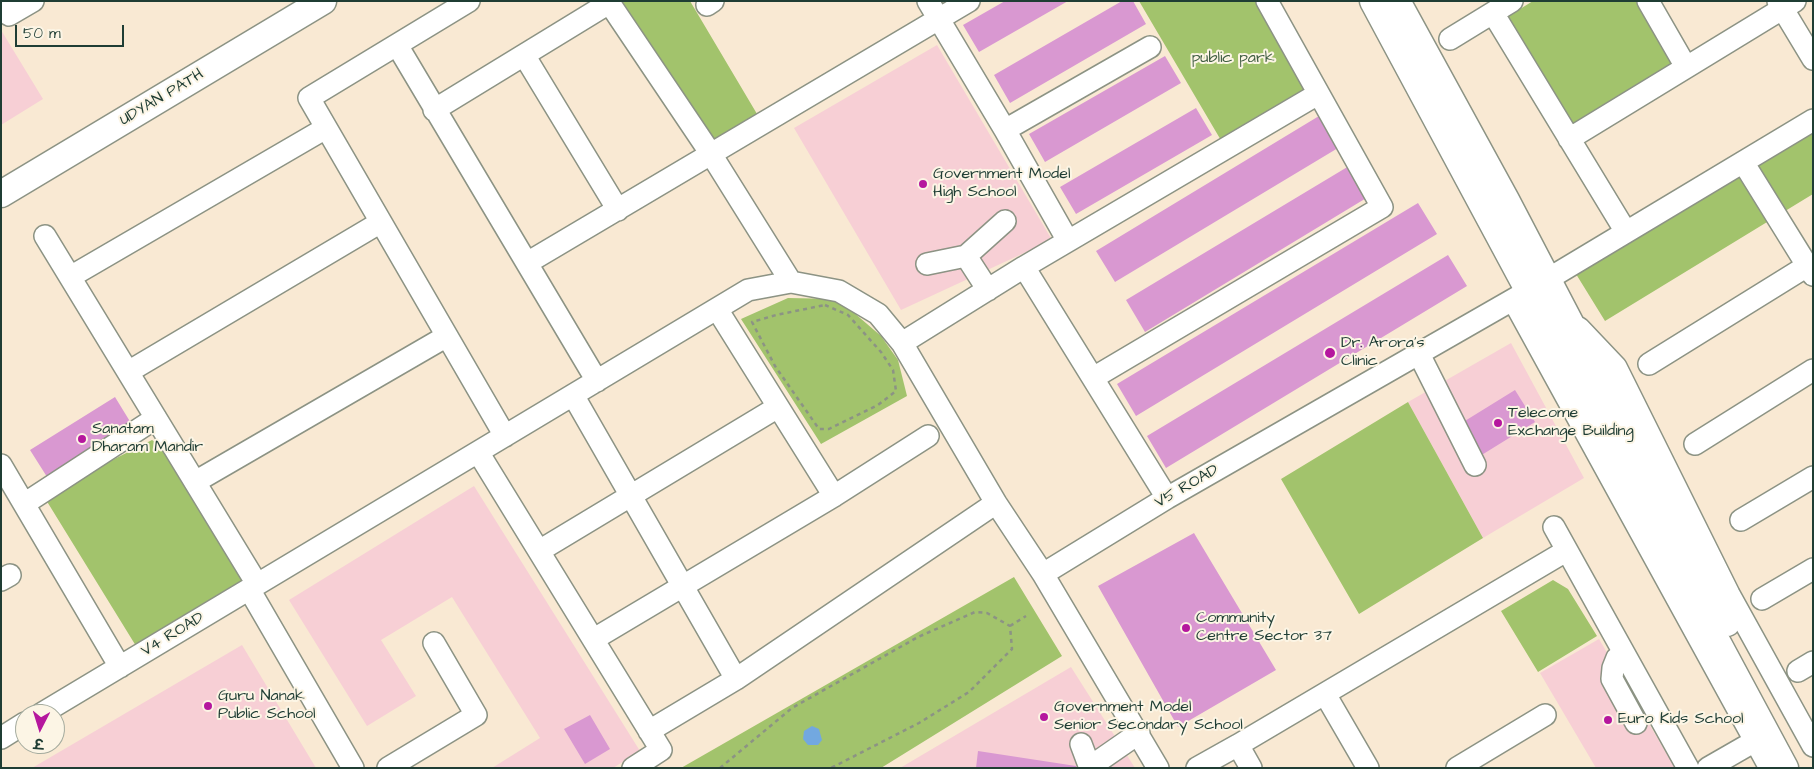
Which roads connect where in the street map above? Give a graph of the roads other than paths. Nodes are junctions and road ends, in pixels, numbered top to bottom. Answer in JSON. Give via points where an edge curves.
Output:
{"nodes":[{"id":1,"x":33,"y":1,"type":"edge"},
{"id":2,"x":292,"y":1,"type":"edge"},
{"id":3,"x":324,"y":1,"type":"edge"},
{"id":4,"x":469,"y":1,"type":"edge"},
{"id":5,"x":969,"y":1,"type":"edge"},
{"id":6,"x":1266,"y":1,"type":"edge"},
{"id":7,"x":1373,"y":1,"type":"edge"},
{"id":8,"x":1397,"y":1,"type":"edge"},
{"id":9,"x":1512,"y":1,"type":"edge"},
{"id":10,"x":1648,"y":1,"type":"edge"},
{"id":11,"x":1,"y":2,"type":"edge"},
{"id":12,"x":608,"y":2,"type":"edge"},
{"id":13,"x":1785,"y":4,"type":"edge"},
{"id":14,"x":934,"y":10,"type":"edge"},
{"id":15,"x":1494,"y":13,"type":"junction"},
{"id":16,"x":1450,"y":39,"type":"dead end"},
{"id":17,"x":397,"y":45,"type":"junction"},
{"id":18,"x":1150,"y":47,"type":"dead end"},
{"id":19,"x":524,"y":55,"type":"junction"},
{"id":20,"x":1813,"y":59,"type":"edge"},
{"id":21,"x":1686,"y":67,"type":"junction"},
{"id":22,"x":1318,"y":94,"type":"junction"},
{"id":23,"x":434,"y":110,"type":"junction"},
{"id":24,"x":1813,"y":120,"type":"edge"},
{"id":25,"x":326,"y":128,"type":"junction"},
{"id":26,"x":1006,"y":130,"type":"junction"},
{"id":27,"x":1570,"y":139,"type":"junction"},
{"id":28,"x":711,"y":154,"type":"junction"},
{"id":29,"x":1743,"y":162,"type":"junction"},
{"id":30,"x":1,"y":176,"type":"edge"},
{"id":31,"x":1,"y":194,"type":"edge"},
{"id":32,"x":618,"y":210,"type":"junction"},
{"id":33,"x":1005,"y":220,"type":"dead end"},
{"id":34,"x":381,"y":222,"type":"junction"},
{"id":35,"x":1626,"y":232,"type":"junction"},
{"id":36,"x":44,"y":236,"type":"dead end"},
{"id":37,"x":1068,"y":241,"type":"junction"},
{"id":38,"x":966,"y":256,"type":"junction"},
{"id":39,"x":527,"y":263,"type":"junction"},
{"id":40,"x":927,"y":264,"type":"dead end"},
{"id":41,"x":1024,"y":267,"type":"junction"},
{"id":42,"x":1810,"y":271,"type":"edge"},
{"id":43,"x":70,"y":277,"type":"junction"},
{"id":44,"x":791,"y":282,"type":"junction"},
{"id":45,"x":988,"y":290,"type":"junction"},
{"id":46,"x":1529,"y":290,"type":"junction"},
{"id":47,"x":717,"y":309,"type":"junction"},
{"id":48,"x":1563,"y":311,"type":"junction"},
{"id":49,"x":447,"y":336,"type":"junction"},
{"id":50,"x":902,"y":343,"type":"junction"},
{"id":51,"x":1419,"y":354,"type":"junction"},
{"id":52,"x":1649,"y":364,"type":"dead end"},
{"id":53,"x":1813,"y":370,"type":"edge"},
{"id":54,"x":128,"y":372,"type":"junction"},
{"id":55,"x":1093,"y":378,"type":"junction"},
{"id":56,"x":597,"y":381,"type":"junction"},
{"id":57,"x":573,"y":395,"type":"junction"},
{"id":58,"x":778,"y":407,"type":"junction"},
{"id":59,"x":156,"y":418,"type":"junction"},
{"id":60,"x":505,"y":436,"type":"junction"},
{"id":61,"x":928,"y":436,"type":"dead end"},
{"id":62,"x":1695,"y":444,"type":"dead end"},
{"id":63,"x":478,"y":452,"type":"junction"},
{"id":64,"x":1,"y":465,"type":"edge"},
{"id":65,"x":1476,"y":465,"type":"dead end"},
{"id":66,"x":1813,"y":478,"type":"edge"},
{"id":67,"x":195,"y":482,"type":"junction"},
{"id":68,"x":631,"y":495,"type":"junction"},
{"id":69,"x":834,"y":496,"type":"junction"},
{"id":70,"x":1167,"y":498,"type":"junction"},
{"id":71,"x":996,"y":503,"type":"junction"},
{"id":72,"x":24,"y":504,"type":"junction"},
{"id":73,"x":1741,"y":520,"type":"dead end"},
{"id":74,"x":1554,"y":527,"type":"dead end"},
{"id":75,"x":539,"y":551,"type":"junction"},
{"id":76,"x":1566,"y":551,"type":"junction"},
{"id":77,"x":1813,"y":569,"type":"edge"},
{"id":78,"x":1044,"y":574,"type":"junction"},
{"id":79,"x":683,"y":586,"type":"junction"},
{"id":80,"x":253,"y":587,"type":"junction"},
{"id":81,"x":1762,"y":599,"type":"dead end"},
{"id":82,"x":594,"y":639,"type":"junction"},
{"id":83,"x":434,"y":643,"type":"dead end"},
{"id":84,"x":1624,"y":653,"type":"junction"},
{"id":85,"x":120,"y":666,"type":"junction"},
{"id":86,"x":736,"y":679,"type":"junction"},
{"id":87,"x":1324,"y":694,"type":"junction"},
{"id":88,"x":57,"y":704,"type":"edge"},
{"id":89,"x":1545,"y":715,"type":"dead end"},
{"id":90,"x":1636,"y":723,"type":"dead end"},
{"id":91,"x":15,"y":729,"type":"edge"},
{"id":92,"x":649,"y":731,"type":"junction"},
{"id":93,"x":1139,"y":733,"type":"junction"},
{"id":94,"x":1,"y":738,"type":"edge"},
{"id":95,"x":1755,"y":741,"type":"junction"},
{"id":96,"x":1081,"y":744,"type":"dead end"},
{"id":97,"x":1238,"y":745,"type":"junction"},
{"id":98,"x":1813,"y":746,"type":"edge"},
{"id":99,"x":1090,"y":767,"type":"edge"},
{"id":100,"x":353,"y":768,"type":"edge"},
{"id":101,"x":388,"y":768,"type":"edge"},
{"id":102,"x":633,"y":768,"type":"edge"},
{"id":103,"x":1158,"y":768,"type":"edge"},
{"id":104,"x":1197,"y":768,"type":"edge"},
{"id":105,"x":1251,"y":768,"type":"edge"},
{"id":106,"x":1368,"y":768,"type":"edge"},
{"id":107,"x":1457,"y":768,"type":"edge"},
{"id":108,"x":1688,"y":768,"type":"edge"},
{"id":109,"x":1708,"y":768,"type":"edge"},
{"id":110,"x":1770,"y":768,"type":"edge"},
{"id":111,"x":1785,"y":768,"type":"edge"},
{"id":112,"x":1804,"y":768,"type":"edge"}],
"edges":[{"from":1,"to":11,"type":"street","via":[[9,15]]},
{"from":2,"to":30,"type":"main road","name":"UDYAN PATH"},
{"from":3,"to":31,"type":"main road","name":"UDYAN PATH"},
{"from":4,"to":17,"type":"street"},
{"from":5,"to":14,"type":"street"},
{"from":6,"to":22,"type":"street"},
{"from":7,"to":46,"type":"main road"},
{"from":8,"to":46,"type":"main road","via":[[1506,200]]},
{"from":9,"to":15,"type":"street"},
{"from":10,"to":21,"type":"street"},
{"from":12,"to":19,"type":"street"},
{"from":12,"to":28,"type":"street"},
{"from":13,"to":20,"type":"street"},
{"from":13,"to":21,"type":"street"},
{"from":14,"to":26,"type":"street"},
{"from":14,"to":28,"type":"street"},
{"from":15,"to":16,"type":"street"},
{"from":15,"to":27,"type":"street"},
{"from":17,"to":23,"type":"street"},
{"from":17,"to":25,"type":"street","via":[[309,98]]},
{"from":18,"to":26,"type":"street"},
{"from":19,"to":23,"type":"street"},
{"from":19,"to":32,"type":"street"},
{"from":21,"to":27,"type":"street"},
{"from":22,"to":37,"type":"street"},
{"from":22,"to":55,"type":"street","via":[[1382,208]]},
{"from":23,"to":39,"type":"street"},
{"from":24,"to":29,"type":"street","name":"V5 ROAD"},
{"from":25,"to":34,"type":"street"},
{"from":25,"to":43,"type":"street"},
{"from":26,"to":37,"type":"street"},
{"from":27,"to":35,"type":"street"},
{"from":28,"to":32,"type":"street"},
{"from":28,"to":44,"type":"street"},
{"from":29,"to":35,"type":"street","name":"V5 ROAD"},
{"from":29,"to":42,"type":"street"},
{"from":32,"to":39,"type":"street"},
{"from":33,"to":38,"type":"street"},
{"from":34,"to":49,"type":"street"},
{"from":34,"to":54,"type":"street"},
{"from":35,"to":46,"type":"street","name":"V5 ROAD"},
{"from":36,"to":43,"type":"street"},
{"from":37,"to":41,"type":"street"},
{"from":38,"to":40,"type":"street"},
{"from":38,"to":45,"type":"street"},
{"from":39,"to":56,"type":"street"},
{"from":41,"to":45,"type":"street"},
{"from":41,"to":55,"type":"street"},
{"from":42,"to":52,"type":"street"},
{"from":43,"to":54,"type":"street"},
{"from":44,"to":47,"type":"street","name":"V4 ROAD","via":[[748,290]]},
{"from":44,"to":50,"type":"street","via":[[839,290],[878,314]]},
{"from":45,"to":50,"type":"street"},
{"from":46,"to":48,"type":"main road"},
{"from":46,"to":51,"type":"street","name":"V5 ROAD"},
{"from":46,"to":95,"type":"street"},
{"from":46,"to":111,"type":"main road"},
{"from":47,"to":56,"type":"street","name":"V4 ROAD"},
{"from":47,"to":58,"type":"street"},
{"from":48,"to":98,"type":"street","via":[[1616,367],[1729,594]]},
{"from":48,"to":112,"type":"main road"},
{"from":49,"to":60,"type":"street"},
{"from":49,"to":67,"type":"street"},
{"from":50,"to":71,"type":"street"},
{"from":51,"to":65,"type":"street"},
{"from":51,"to":70,"type":"street","name":"V5 ROAD"},
{"from":53,"to":62,"type":"street"},
{"from":54,"to":59,"type":"street"},
{"from":55,"to":70,"type":"street"},
{"from":56,"to":57,"type":"street","name":"V4 ROAD"},
{"from":57,"to":60,"type":"street","name":"V4 ROAD"},
{"from":57,"to":68,"type":"street"},
{"from":58,"to":68,"type":"street"},
{"from":58,"to":69,"type":"street"},
{"from":59,"to":67,"type":"street"},
{"from":59,"to":72,"type":"street"},
{"from":60,"to":63,"type":"street","name":"V4 ROAD"},
{"from":61,"to":69,"type":"street"},
{"from":63,"to":75,"type":"street"},
{"from":63,"to":80,"type":"street","name":"V4 ROAD"},
{"from":64,"to":72,"type":"street"},
{"from":66,"to":73,"type":"street"},
{"from":67,"to":80,"type":"street"},
{"from":68,"to":75,"type":"street"},
{"from":68,"to":79,"type":"street"},
{"from":69,"to":79,"type":"street"},
{"from":70,"to":78,"type":"street","name":"V5 ROAD"},
{"from":71,"to":78,"type":"street"},
{"from":71,"to":86,"type":"street"},
{"from":72,"to":85,"type":"street"},
{"from":74,"to":76,"type":"street"},
{"from":75,"to":82,"type":"street"},
{"from":76,"to":84,"type":"street"},
{"from":76,"to":87,"type":"street"},
{"from":77,"to":81,"type":"street"},
{"from":78,"to":93,"type":"street"},
{"from":79,"to":82,"type":"street"},
{"from":79,"to":86,"type":"street"},
{"from":80,"to":85,"type":"street","name":"V4 ROAD"},
{"from":80,"to":100,"type":"street"},
{"from":82,"to":92,"type":"street"},
{"from":83,"to":101,"type":"street","via":[[476,715]]},
{"from":84,"to":90,"type":"street","via":[[1617,658],[1612,679]]},
{"from":84,"to":108,"type":"street"},
{"from":85,"to":88,"type":"street"},
{"from":86,"to":92,"type":"street"},
{"from":87,"to":97,"type":"street"},
{"from":87,"to":106,"type":"street"},
{"from":89,"to":107,"type":"street"},
{"from":91,"to":94,"type":"street"},
{"from":92,"to":102,"type":"street","via":[[661,750]]},
{"from":93,"to":99,"type":"street"},
{"from":93,"to":103,"type":"street"},
{"from":95,"to":109,"type":"street"},
{"from":95,"to":110,"type":"street"},
{"from":96,"to":99,"type":"street"},
{"from":97,"to":104,"type":"street"},
{"from":97,"to":105,"type":"street"}]}
